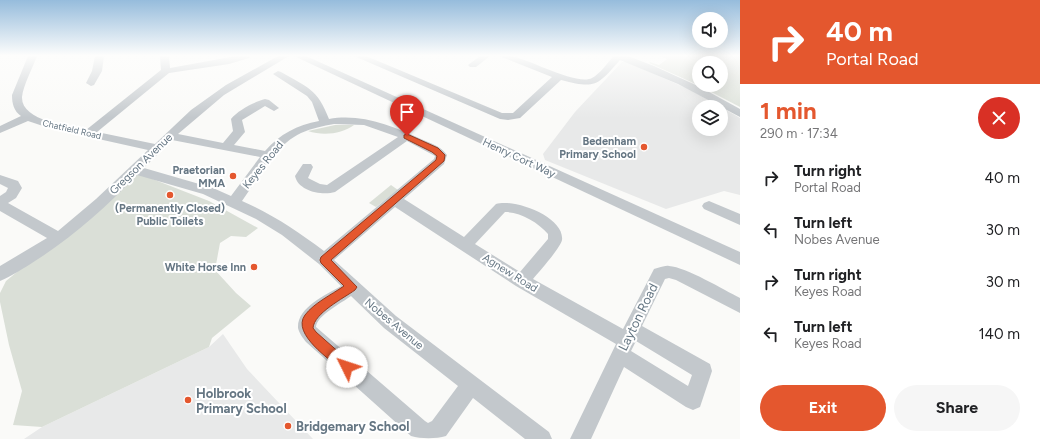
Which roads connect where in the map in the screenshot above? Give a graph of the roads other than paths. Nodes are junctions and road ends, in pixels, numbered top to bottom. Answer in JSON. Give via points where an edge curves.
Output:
{"nodes":[{"id":1,"x":24,"y":76,"type":"edge"},
{"id":2,"x":94,"y":76,"type":"edge"},
{"id":3,"x":159,"y":76,"type":"edge"},
{"id":4,"x":246,"y":76,"type":"edge"},
{"id":5,"x":282,"y":76,"type":"edge"},
{"id":6,"x":343,"y":76,"type":"edge"},
{"id":7,"x":405,"y":76,"type":"edge"},
{"id":8,"x":559,"y":76,"type":"edge"},
{"id":9,"x":561,"y":76,"type":"edge"},
{"id":10,"x":599,"y":76,"type":"edge"},
{"id":11,"x":670,"y":76,"type":"edge"},
{"id":12,"x":90,"y":83,"type":"dead end"},
{"id":13,"x":274,"y":108,"type":"dead end"},
{"id":14,"x":740,"y":114,"type":"edge"},
{"id":15,"x":28,"y":117,"type":"junction"},
{"id":16,"x":325,"y":122,"type":"junction"},
{"id":17,"x":0,"y":130,"type":"edge"},
{"id":18,"x":89,"y":133,"type":"junction"},
{"id":19,"x":170,"y":136,"type":"junction"},
{"id":20,"x":407,"y":136,"type":"junction"},
{"id":21,"x":225,"y":147,"type":"junction"},
{"id":22,"x":158,"y":148,"type":"junction"},
{"id":23,"x":268,"y":155,"type":"junction"},
{"id":24,"x":307,"y":167,"type":"dead end"},
{"id":25,"x":134,"y":170,"type":"junction"},
{"id":26,"x":0,"y":179,"type":"edge"},
{"id":27,"x":395,"y":200,"type":"junction"},
{"id":28,"x":233,"y":203,"type":"junction"},
{"id":29,"x":0,"y":204,"type":"edge"},
{"id":30,"x":709,"y":206,"type":"dead end"},
{"id":31,"x":740,"y":220,"type":"edge"},
{"id":32,"x":59,"y":238,"type":"junction"},
{"id":33,"x":465,"y":245,"type":"junction"},
{"id":34,"x":740,"y":259,"type":"edge"},
{"id":35,"x":324,"y":260,"type":"junction"},
{"id":36,"x":0,"y":274,"type":"edge"},
{"id":37,"x":522,"y":281,"type":"junction"},
{"id":38,"x":352,"y":287,"type":"junction"},
{"id":39,"x":740,"y":306,"type":"edge"},
{"id":40,"x":626,"y":341,"type":"junction"},
{"id":41,"x":471,"y":384,"type":"junction"},
{"id":42,"x":542,"y":439,"type":"edge"},
{"id":43,"x":580,"y":439,"type":"edge"}],
"edges":[{"from":1,"to":15,"type":"street","name":"Chatfield Road","via":[[17,102],[21,111]]},
{"from":2,"to":12,"type":"street"},
{"from":3,"to":18,"type":"street"},
{"from":4,"to":19,"type":"street","name":"Gregson Avenue","via":[[194,114]]},
{"from":5,"to":16,"type":"street","via":[[311,94]]},
{"from":6,"to":34,"type":"street","name":"Henry Cort Way"},
{"from":7,"to":8,"type":"street","via":[[508,117],[516,116]]},
{"from":9,"to":10,"type":"street","via":[[578,82],[594,82]]},
{"from":11,"to":14,"type":"street"},
{"from":13,"to":21,"type":"street","via":[[265,102],[242,114],[236,119],[239,132]]},
{"from":15,"to":17,"type":"street"},
{"from":15,"to":18,"type":"street","name":"Chatfield Road","via":[[49,125]]},
{"from":16,"to":20,"type":"street","name":"Keyes Road","via":[[368,122]]},
{"from":16,"to":23,"type":"street","name":"Keyes Road","via":[[293,132]]},
{"from":18,"to":22,"type":"street","name":"Chatfield Road"},
{"from":19,"to":21,"type":"street"},
{"from":19,"to":22,"type":"street","name":"Gregson Avenue"},
{"from":20,"to":24,"type":"street","via":[[330,189],[318,189],[302,180],[301,176]]},
{"from":20,"to":27,"type":"street","name":"Keyes Road","via":[[435,150],[441,155],[440,161]]},
{"from":21,"to":23,"type":"street"},
{"from":22,"to":25,"type":"street","name":"Gregson Avenue"},
{"from":23,"to":28,"type":"street","name":"Keyes Road"},
{"from":25,"to":28,"type":"street","name":"Nobes Avenue","via":[[202,189]]},
{"from":25,"to":32,"type":"street","name":"Gregson Avenue"},
{"from":26,"to":29,"type":"street","via":[[14,184],[15,188]]},
{"from":27,"to":33,"type":"street","name":"Agnew Road"},
{"from":27,"to":35,"type":"street","name":"Keyes Road"},
{"from":28,"to":35,"type":"street","name":"Nobes Avenue","via":[[268,219]]},
{"from":29,"to":32,"type":"street"},
{"from":30,"to":31,"type":"street"},
{"from":32,"to":36,"type":"street","name":"Gregson Avenue"},
{"from":33,"to":37,"type":"street","name":"Agnew Road"},
{"from":33,"to":37,"type":"street","via":[[501,207],[514,207],[548,224],[555,232],[555,240]]},
{"from":35,"to":38,"type":"street","name":"Nobes Avenue"},
{"from":37,"to":40,"type":"street","name":"Agnew Road"},
{"from":38,"to":41,"type":"street","name":"Nobes Avenue","via":[[390,322]]},
{"from":38,"to":41,"type":"street","via":[[317,310],[308,320],[307,329],[418,429],[428,433],[439,429]]},
{"from":39,"to":40,"type":"street","name":"Layton Road","via":[[680,275],[669,272],[660,274]]},
{"from":40,"to":43,"type":"street","name":"Layton Road"},
{"from":41,"to":42,"type":"street","name":"Nobes Avenue"}]}
